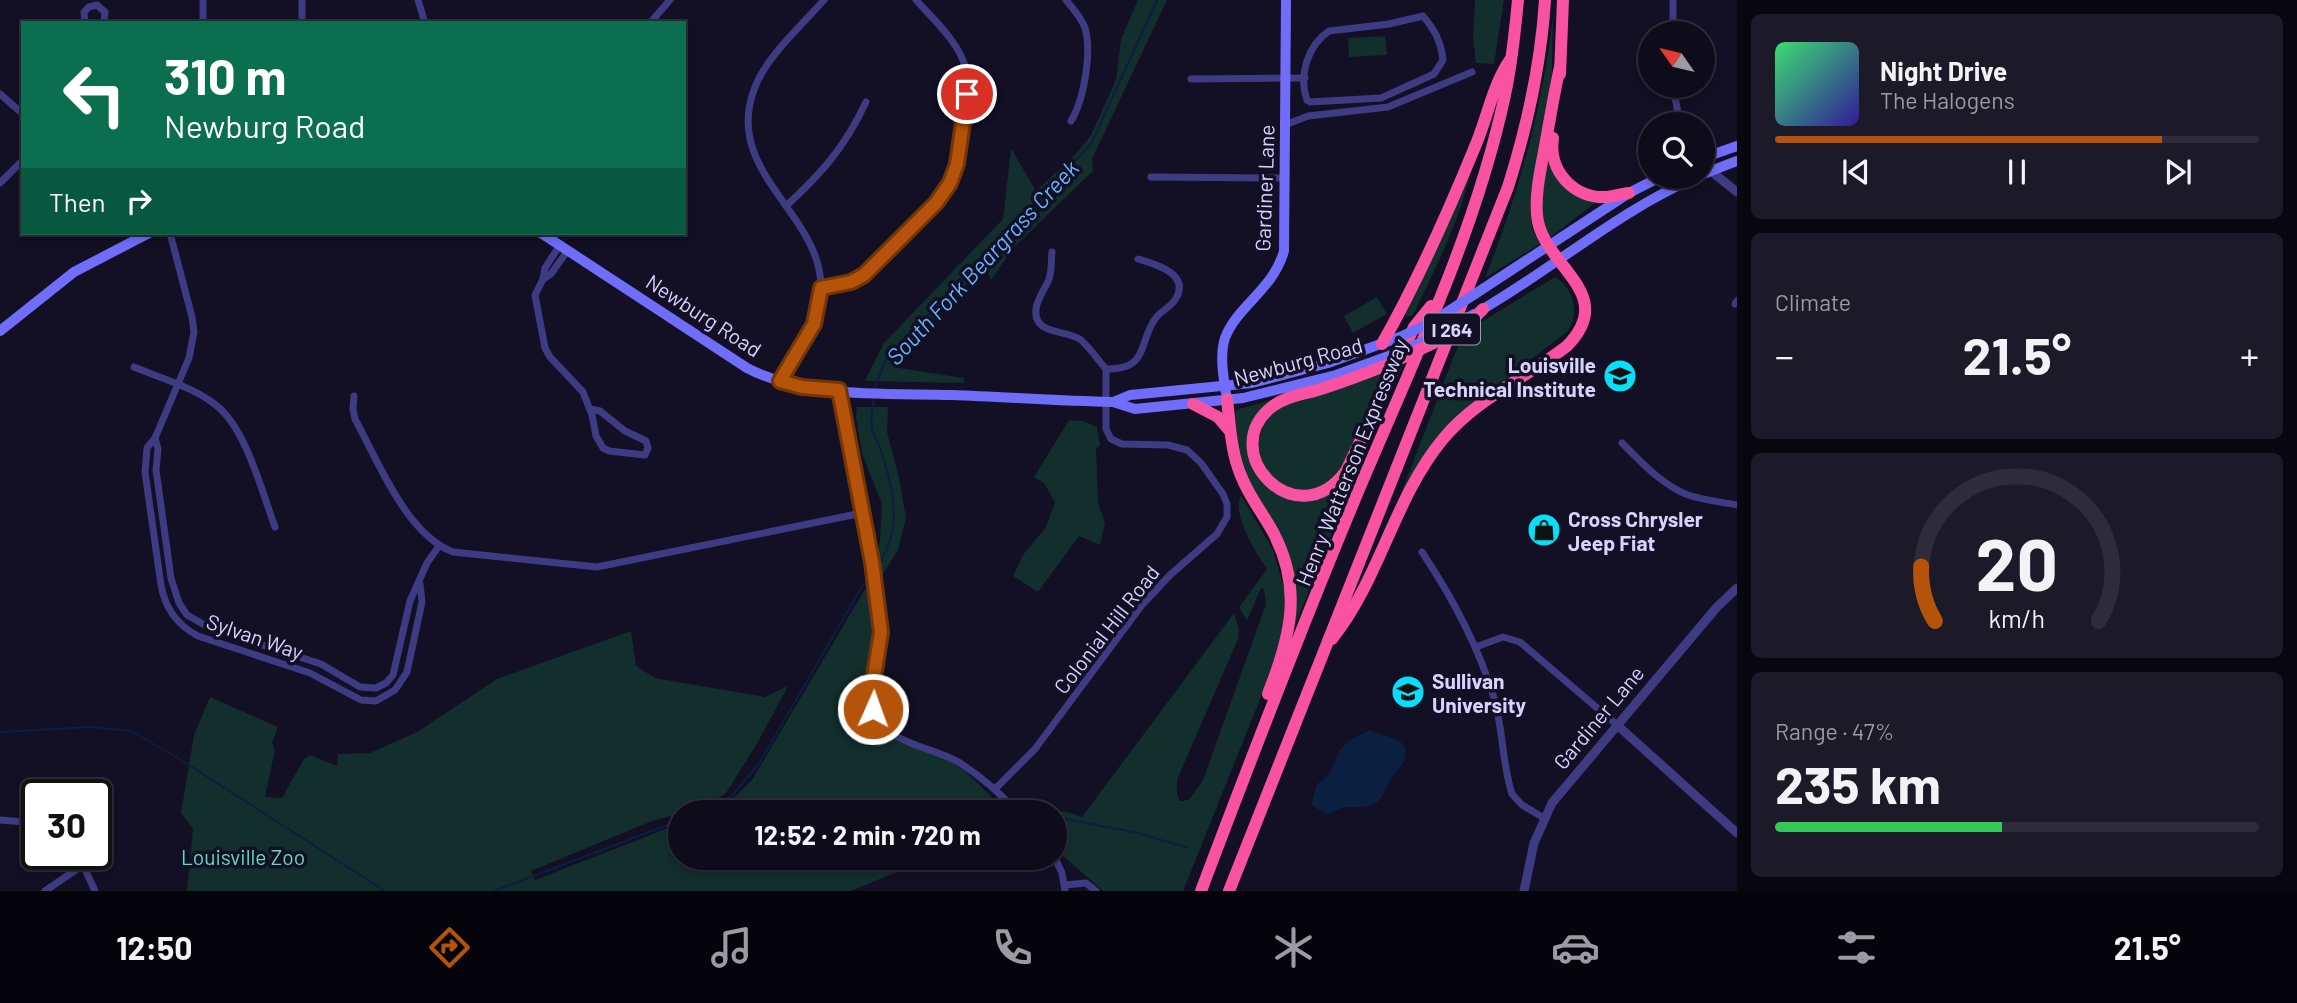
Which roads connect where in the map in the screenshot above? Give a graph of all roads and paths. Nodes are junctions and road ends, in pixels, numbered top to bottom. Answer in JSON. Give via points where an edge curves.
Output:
{"nodes":[{"id":1,"x":203,"y":0,"type":"edge"},
{"id":2,"x":302,"y":0,"type":"edge"},
{"id":3,"x":418,"y":0,"type":"edge"},
{"id":4,"x":670,"y":0,"type":"edge"},
{"id":5,"x":824,"y":0,"type":"edge"},
{"id":6,"x":916,"y":0,"type":"edge"},
{"id":7,"x":1066,"y":0,"type":"edge"},
{"id":8,"x":1286,"y":0,"type":"edge"},
{"id":9,"x":1518,"y":0,"type":"edge"},
{"id":10,"x":1545,"y":0,"type":"edge"},
{"id":11,"x":1563,"y":0,"type":"edge"},
{"id":12,"x":1673,"y":0,"type":"edge"},
{"id":13,"x":85,"y":21,"type":"edge"},
{"id":14,"x":104,"y":21,"type":"edge"},
{"id":15,"x":204,"y":21,"type":"edge"},
{"id":16,"x":302,"y":21,"type":"edge"},
{"id":17,"x":424,"y":21,"type":"edge"},
{"id":18,"x":652,"y":21,"type":"edge"},
{"id":19,"x":1673,"y":21,"type":"edge"},
{"id":20,"x":1512,"y":57,"type":"junction"},
{"id":21,"x":1560,"y":66,"type":"junction"},
{"id":22,"x":1472,"y":72,"type":"dead end"},
{"id":23,"x":1286,"y":78,"type":"junction"},
{"id":24,"x":1305,"y":78,"type":"junction"},
{"id":25,"x":1191,"y":79,"type":"dead end"},
{"id":26,"x":0,"y":94,"type":"edge"},
{"id":27,"x":0,"y":101,"type":"edge"},
{"id":28,"x":866,"y":102,"type":"dead end"},
{"id":29,"x":10,"y":103,"type":"junction"},
{"id":30,"x":21,"y":112,"type":"edge"},
{"id":31,"x":1071,"y":121,"type":"dead end"},
{"id":32,"x":1285,"y":125,"type":"junction"},
{"id":33,"x":1737,"y":146,"type":"edge"},
{"id":34,"x":1715,"y":154,"type":"edge"},
{"id":35,"x":1737,"y":161,"type":"edge"},
{"id":36,"x":21,"y":162,"type":"edge"},
{"id":37,"x":1715,"y":167,"type":"edge"},
{"id":38,"x":1151,"y":177,"type":"dead end"},
{"id":39,"x":1715,"y":177,"type":"edge"},
{"id":40,"x":1285,"y":178,"type":"junction"},
{"id":41,"x":0,"y":183,"type":"edge"},
{"id":42,"x":1638,"y":189,"type":"edge"},
{"id":43,"x":1672,"y":189,"type":"edge"},
{"id":44,"x":1737,"y":192,"type":"edge"},
{"id":45,"x":1629,"y":194,"type":"junction"},
{"id":46,"x":786,"y":206,"type":"junction"},
{"id":47,"x":145,"y":235,"type":"edge"},
{"id":48,"x":171,"y":235,"type":"edge"},
{"id":49,"x":544,"y":235,"type":"edge"},
{"id":50,"x":1549,"y":247,"type":"junction"},
{"id":51,"x":564,"y":248,"type":"junction"},
{"id":52,"x":1052,"y":252,"type":"dead end"},
{"id":53,"x":1138,"y":259,"type":"dead end"},
{"id":54,"x":1560,"y":261,"type":"junction"},
{"id":55,"x":821,"y":288,"type":"junction"},
{"id":56,"x":1440,"y":295,"type":"junction"},
{"id":57,"x":1483,"y":309,"type":"joint"},
{"id":58,"x":0,"y":331,"type":"edge"},
{"id":59,"x":1382,"y":344,"type":"junction"},
{"id":60,"x":1393,"y":358,"type":"junction"},
{"id":61,"x":134,"y":366,"type":"dead end"},
{"id":62,"x":1106,"y":369,"type":"junction"},
{"id":63,"x":780,"y":381,"type":"junction"},
{"id":64,"x":177,"y":385,"type":"junction"},
{"id":65,"x":1225,"y":385,"type":"junction"},
{"id":66,"x":839,"y":390,"type":"junction"},
{"id":67,"x":354,"y":396,"type":"dead end"},
{"id":68,"x":1227,"y":400,"type":"junction"},
{"id":69,"x":1109,"y":402,"type":"junction"},
{"id":70,"x":1193,"y":404,"type":"junction"},
{"id":71,"x":590,"y":410,"type":"junction"},
{"id":72,"x":1230,"y":431,"type":"junction"},
{"id":73,"x":155,"y":438,"type":"junction"},
{"id":74,"x":1622,"y":443,"type":"dead end"},
{"id":75,"x":159,"y":485,"type":"junction"},
{"id":76,"x":147,"y":486,"type":"junction"},
{"id":77,"x":1737,"y":505,"type":"edge"},
{"id":78,"x":862,"y":513,"type":"junction"},
{"id":79,"x":275,"y":527,"type":"dead end"},
{"id":80,"x":439,"y":546,"type":"junction"},
{"id":81,"x":1422,"y":552,"type":"dead end"},
{"id":82,"x":420,"y":584,"type":"junction"},
{"id":83,"x":1737,"y":588,"type":"edge"},
{"id":84,"x":1475,"y":647,"type":"junction"},
{"id":85,"x":1324,"y":649,"type":"junction"},
{"id":86,"x":351,"y":682,"type":"junction"},
{"id":87,"x":345,"y":692,"type":"junction"},
{"id":88,"x":1617,"y":725,"type":"junction"},
{"id":89,"x":1258,"y":742,"type":"junction"},
{"id":90,"x":996,"y":788,"type":"junction"},
{"id":91,"x":1006,"y":800,"type":"edge"},
{"id":92,"x":1544,"y":818,"type":"junction"},
{"id":93,"x":0,"y":820,"type":"edge"},
{"id":94,"x":21,"y":822,"type":"edge"},
{"id":95,"x":1737,"y":833,"type":"edge"},
{"id":96,"x":76,"y":870,"type":"edge"},
{"id":97,"x":85,"y":870,"type":"edge"},
{"id":98,"x":1059,"y":870,"type":"edge"},
{"id":99,"x":1065,"y":888,"type":"edge"},
{"id":100,"x":46,"y":891,"type":"edge"},
{"id":101,"x":95,"y":891,"type":"edge"},
{"id":102,"x":1096,"y":891,"type":"edge"},
{"id":103,"x":1200,"y":891,"type":"edge"},
{"id":104,"x":1229,"y":891,"type":"edge"},
{"id":105,"x":1524,"y":891,"type":"edge"}],
"edges":[{"from":1,"to":15,"type":"street"},
{"from":2,"to":16,"type":"street"},
{"from":3,"to":17,"type":"street"},
{"from":4,"to":18,"type":"street"},
{"from":5,"to":46,"type":"street","via":[[765,68],[749,105],[752,153]]},
{"from":6,"to":55,"type":"street","via":[[951,40],[967,76],[954,176],[936,203],[871,270],[851,282]]},
{"from":7,"to":31,"type":"street","via":[[1080,17],[1087,40],[1080,105]]},
{"from":8,"to":23,"type":"main road","name":"Gardiner Lane"},
{"from":9,"to":20,"type":"highway","name":"Henry Watterson Expressway","number":"I 264"},
{"from":10,"to":85,"type":"highway","name":"Henry Watterson Expressway","number":"I 264","via":[[1539,54],[1508,187]]},
{"from":11,"to":21,"type":"highway"},
{"from":12,"to":19,"type":"street"},
{"from":13,"to":14,"type":"street","via":[[84,12],[97,5],[105,12]]},
{"from":20,"to":56,"type":"highway","name":"Henry Watterson Expressway","number":"I 264","via":[[1490,155]]},
{"from":20,"to":59,"type":"highway","via":[[1499,76],[1475,149],[1438,232]]},
{"from":21,"to":45,"type":"highway","via":[[1552,145],[1559,171],[1574,188],[1587,194]]},
{"from":21,"to":50,"type":"highway","via":[[1537,200],[1538,220]]},
{"from":22,"to":32,"type":"street","via":[[1388,107],[1308,117]]},
{"from":23,"to":24,"type":"street"},
{"from":23,"to":25,"type":"street"},
{"from":23,"to":32,"type":"main road","name":"Gardiner Lane"},
{"from":24,"to":24,"type":"street","via":[[1310,53],[1329,31],[1423,16],[1441,47],[1443,60],[1434,74],[1381,98],[1310,103],[1305,97]]},
{"from":26,"to":29,"type":"street"},
{"from":27,"to":29,"type":"street"},
{"from":28,"to":46,"type":"street","via":[[841,148]]},
{"from":29,"to":30,"type":"street"},
{"from":32,"to":40,"type":"main road","name":"Gardiner Lane"},
{"from":33,"to":34,"type":"main road"},
{"from":35,"to":37,"type":"main road"},
{"from":36,"to":41,"type":"street"},
{"from":38,"to":40,"type":"street"},
{"from":39,"to":44,"type":"street"},
{"from":40,"to":65,"type":"main road","name":"Gardiner Lane","via":[[1281,263],[1226,337]]},
{"from":42,"to":45,"type":"main road","name":"Newburg Road"},
{"from":43,"to":54,"type":"main road"},
{"from":45,"to":50,"type":"main road","name":"Newburg Road"},
{"from":46,"to":55,"type":"street","via":[[813,247]]},
{"from":47,"to":58,"type":"main road","via":[[74,272]]},
{"from":48,"to":64,"type":"street","name":"Sylvan Way","via":[[194,324],[192,346]]},
{"from":49,"to":51,"type":"main road","name":"Newburg Road"},
{"from":50,"to":54,"type":"highway"},
{"from":50,"to":59,"type":"main road","name":"Newburg Road","bridge":true,"via":[[1430,323]]},
{"from":51,"to":63,"type":"main road","name":"Newburg Road","via":[[747,368]]},
{"from":51,"to":71,"type":"street","via":[[545,268],[535,301],[545,348],[583,392]]},
{"from":52,"to":62,"type":"street","via":[[1050,276],[1036,309],[1038,321],[1046,329],[1079,339]]},
{"from":53,"to":62,"type":"street","via":[[1172,273],[1178,294],[1153,321],[1139,357]]},
{"from":54,"to":57,"type":"main road"},
{"from":54,"to":85,"type":"highway","via":[[1582,293],[1584,316],[1577,335],[1564,349],[1469,411],[1443,439],[1414,482],[1349,618]]},
{"from":55,"to":63,"type":"street","via":[[811,331]]},
{"from":56,"to":60,"type":"highway","via":[[1414,327],[1341,479],[1323,492],[1305,496],[1281,490],[1266,479],[1253,448],[1256,430],[1268,411],[1287,398],[1321,389]]},
{"from":56,"to":89,"type":"highway","name":"Henry Watterson Expressway","number":"I 264"},
{"from":57,"to":60,"type":"highway","bridge":true,"via":[[1463,329]]},
{"from":59,"to":65,"type":"main road","name":"Newburg Road","via":[[1279,377]]},
{"from":60,"to":68,"type":"main road","name":"Newburg Road","via":[[1270,393]]},
{"from":61,"to":64,"type":"street"},
{"from":62,"to":69,"type":"street"},
{"from":63,"to":66,"type":"main road","name":"Newburg Road"},
{"from":64,"to":73,"type":"street","name":"Sylvan Way"},
{"from":64,"to":79,"type":"street","via":[[211,401],[235,426]]},
{"from":65,"to":68,"type":"main road","name":"Gardiner Lane"},
{"from":65,"to":69,"type":"main road","name":"Newburg Road","via":[[1130,395]]},
{"from":66,"to":69,"type":"main road","name":"Newburg Road"},
{"from":66,"to":78,"type":"street"},
{"from":67,"to":80,"type":"street","via":[[355,419],[408,516]]},
{"from":68,"to":70,"type":"main road","name":"Newburg Road"},
{"from":68,"to":72,"type":"highway"},
{"from":69,"to":70,"type":"main road","name":"Newburg Road","via":[[1135,409]]},
{"from":69,"to":90,"type":"street","name":"Colonial Hill Road","via":[[1106,429],[1111,439],[1187,450],[1223,494],[1227,517],[1217,534],[1142,605],[1035,749]]},
{"from":70,"to":72,"type":"highway","via":[[1218,417]]},
{"from":71,"to":71,"type":"street","via":[[603,448],[641,456],[647,453],[646,442],[600,411]]},
{"from":72,"to":89,"type":"highway","via":[[1241,478],[1283,555],[1291,594],[1287,643],[1257,722]]},
{"from":73,"to":75,"type":"street","name":"Sylvan Way"},
{"from":73,"to":76,"type":"street","name":"Sylvan Way","via":[[147,448]]},
{"from":74,"to":77,"type":"street","via":[[1681,492]]},
{"from":75,"to":76,"type":"street"},
{"from":75,"to":86,"type":"street","name":"Sylvan Way","via":[[173,590],[187,615],[201,625],[321,664]]},
{"from":76,"to":87,"type":"street","name":"Sylvan Way","via":[[163,597],[179,622],[198,636],[310,673]]},
{"from":78,"to":80,"type":"street","via":[[597,566],[475,556]]},
{"from":78,"to":90,"type":"street","via":[[881,632],[871,696],[878,720],[893,734],[949,757]]},
{"from":80,"to":82,"type":"street","name":"Sylvan Way"},
{"from":81,"to":84,"type":"street"},
{"from":82,"to":86,"type":"street","name":"Sylvan Way","via":[[411,601],[393,675],[376,688]]},
{"from":82,"to":87,"type":"street","name":"Sylvan Way","via":[[422,602],[400,685],[376,701]]},
{"from":83,"to":88,"type":"street","name":"Gardiner Lane"},
{"from":84,"to":88,"type":"street","via":[[1503,637],[1520,642]]},
{"from":84,"to":92,"type":"street","via":[[1494,698],[1512,794]]},
{"from":85,"to":104,"type":"highway","name":"Henry Watterson Expressway","number":"I 264"},
{"from":86,"to":87,"type":"street"},
{"from":88,"to":92,"type":"street","name":"Gardiner Lane"},
{"from":88,"to":95,"type":"street"},
{"from":89,"to":103,"type":"highway","name":"Henry Watterson Expressway","number":"I 264"},
{"from":90,"to":91,"type":"street"},
{"from":92,"to":105,"type":"street","name":"Gardiner Lane"},
{"from":93,"to":94,"type":"street"},
{"from":96,"to":100,"type":"street"},
{"from":97,"to":101,"type":"street"},
{"from":98,"to":99,"type":"street"},
{"from":99,"to":102,"type":"street","via":[[1083,883]]}]}
